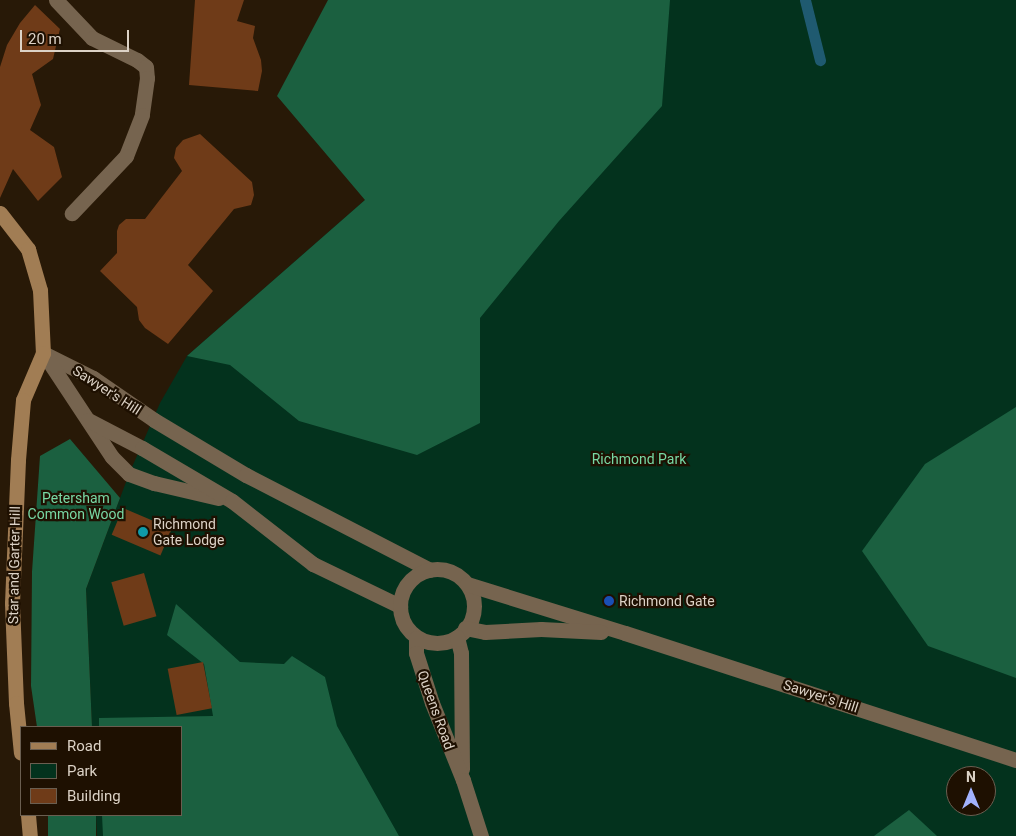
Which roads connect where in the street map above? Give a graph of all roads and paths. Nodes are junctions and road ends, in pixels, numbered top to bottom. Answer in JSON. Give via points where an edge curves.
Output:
{"nodes":[{"id":1,"x":56,"y":0,"type":"edge"},
{"id":2,"x":0,"y":213,"type":"edge"},
{"id":3,"x":72,"y":213,"type":"dead end"},
{"id":4,"x":43,"y":352,"type":"junction"},
{"id":5,"x":88,"y":420,"type":"junction"},
{"id":6,"x":232,"y":501,"type":"junction"},
{"id":7,"x":430,"y":570,"type":"junction"},
{"id":8,"x":467,"y":584,"type":"junction"},
{"id":9,"x":400,"y":606,"type":"junction"},
{"id":10,"x":461,"y":632,"type":"junction"},
{"id":11,"x":625,"y":633,"type":"junction"},
{"id":12,"x":416,"y":638,"type":"junction"},
{"id":13,"x":20,"y":742,"type":"edge"},
{"id":14,"x":1016,"y":760,"type":"edge"},
{"id":15,"x":463,"y":780,"type":"junction"},
{"id":16,"x":28,"y":816,"type":"edge"},
{"id":17,"x":30,"y":836,"type":"edge"},
{"id":18,"x":481,"y":836,"type":"edge"}],
"edges":[{"from":1,"to":3,"type":"street","via":[[92,38],[137,60],[146,68],[147,78],[142,115],[126,156]]},
{"from":2,"to":4,"type":"main road","via":[[28,249],[40,290]]},
{"from":4,"to":5,"type":"street","name":"Sawyer's Hill"},
{"from":4,"to":7,"type":"street","name":"Sawyer's Hill","via":[[93,378],[154,420],[246,475]]},
{"from":4,"to":13,"type":"main road","name":"Star and Garter Hill","via":[[23,400],[18,460],[12,603]]},
{"from":5,"to":6,"type":"street","name":"Sawyer's Hill"},
{"from":5,"to":6,"type":"street","via":[[112,457],[130,474],[154,483]]},
{"from":6,"to":9,"type":"street","name":"Sawyer's Hill","via":[[312,564]]},
{"from":7,"to":8,"type":"street","via":[[443,570]]},
{"from":7,"to":9,"type":"street","via":[[408,583],[401,594]]},
{"from":8,"to":10,"type":"street","via":[[474,608],[471,621]]},
{"from":8,"to":11,"type":"street","name":"Sawyer's Hill"},
{"from":9,"to":12,"type":"street","via":[[401,619]]},
{"from":10,"to":11,"type":"street","name":"Sawyer's Hill","via":[[541,628]]},
{"from":10,"to":12,"type":"street","via":[[436,644]]},
{"from":10,"to":15,"type":"street","name":"Queens Road"},
{"from":11,"to":14,"type":"street","name":"Sawyer's Hill"},
{"from":12,"to":15,"type":"street","name":"Queens Road","via":[[416,653],[432,703]]},
{"from":15,"to":18,"type":"street","name":"Queens Road"},
{"from":16,"to":17,"type":"main road"}]}
